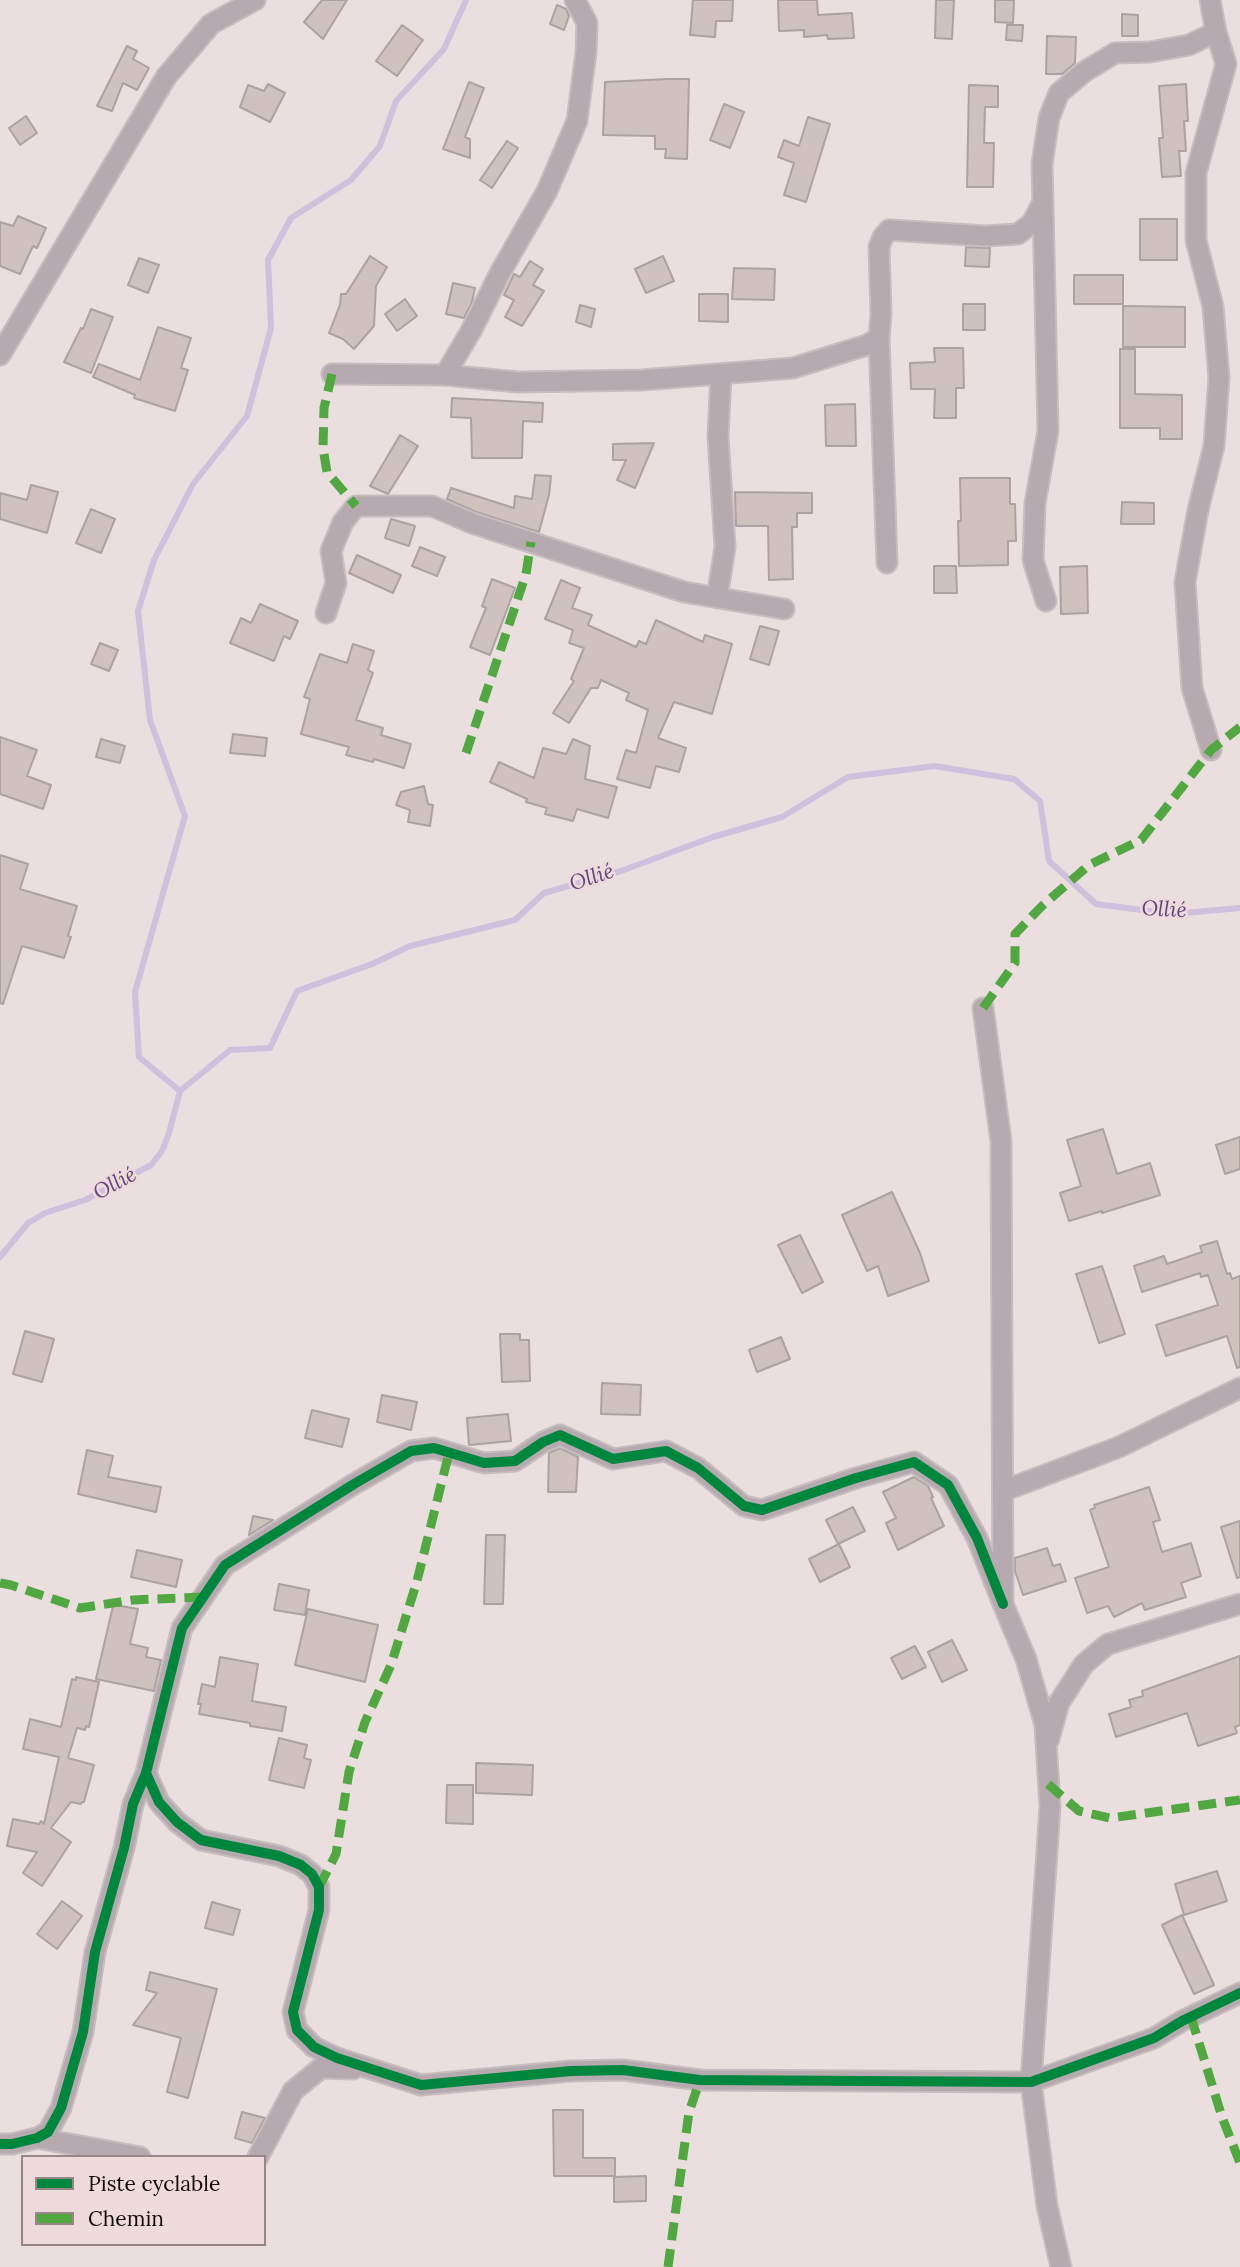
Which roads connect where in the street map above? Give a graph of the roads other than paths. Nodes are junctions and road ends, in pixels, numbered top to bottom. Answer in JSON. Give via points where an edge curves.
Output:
{"nodes":[{"id":1,"x":255,"y":0,"type":"edge"},
{"id":2,"x":575,"y":0,"type":"edge"},
{"id":3,"x":1210,"y":0,"type":"edge"},
{"id":4,"x":1216,"y":32,"type":"junction"},
{"id":5,"x":1233,"y":65,"type":"edge"},
{"id":6,"x":1042,"y":204,"type":"junction"},
{"id":7,"x":880,"y":338,"type":"junction"},
{"id":8,"x":0,"y":355,"type":"edge"},
{"id":9,"x":332,"y":374,"type":"dead end"},
{"id":10,"x":721,"y":374,"type":"junction"},
{"id":11,"x":445,"y":375,"type":"junction"},
{"id":12,"x":887,"y":563,"type":"dead end"},
{"id":13,"x":717,"y":598,"type":"junction"},
{"id":14,"x":1046,"y":601,"type":"dead end"},
{"id":15,"x":784,"y":609,"type":"dead end"},
{"id":16,"x":326,"y":613,"type":"dead end"},
{"id":17,"x":1211,"y":750,"type":"dead end"},
{"id":18,"x":983,"y":1008,"type":"dead end"},
{"id":19,"x":1240,"y":1388,"type":"edge"},
{"id":20,"x":1003,"y":1491,"type":"junction"},
{"id":21,"x":1003,"y":1604,"type":"junction"},
{"id":22,"x":1240,"y":1604,"type":"edge"},
{"id":23,"x":1046,"y":1750,"type":"junction"},
{"id":24,"x":146,"y":1773,"type":"junction"},
{"id":25,"x":1240,"y":1993,"type":"edge"},
{"id":26,"x":371,"y":2069,"type":"junction"},
{"id":27,"x":1031,"y":2082,"type":"junction"},
{"id":28,"x":37,"y":2138,"type":"junction"},
{"id":29,"x":0,"y":2144,"type":"edge"},
{"id":30,"x":130,"y":2155,"type":"edge"},
{"id":31,"x":259,"y":2155,"type":"edge"},
{"id":32,"x":1061,"y":2267,"type":"edge"}],
"edges":[{"from":1,"to":8,"type":"street","via":[[211,24],[166,78]]},
{"from":2,"to":11,"type":"street","via":[[587,23],[578,121],[547,191]]},
{"from":3,"to":4,"type":"street"},
{"from":4,"to":5,"type":"street"},
{"from":4,"to":6,"type":"street","via":[[1189,45],[1115,52],[1059,93],[1047,130]]},
{"from":5,"to":17,"type":"street","via":[[1196,173],[1196,240],[1213,307],[1219,377],[1214,446],[1185,582],[1192,688]]},
{"from":6,"to":7,"type":"street","via":[[1032,223],[1018,234],[889,230],[879,247]]},
{"from":6,"to":14,"type":"street","via":[[1048,431],[1035,503],[1033,560]]},
{"from":7,"to":10,"type":"street","via":[[793,368]]},
{"from":7,"to":12,"type":"street"},
{"from":9,"to":11,"type":"street"},
{"from":10,"to":11,"type":"street","via":[[518,382]]},
{"from":10,"to":13,"type":"street","via":[[718,436],[725,547]]},
{"from":13,"to":15,"type":"street"},
{"from":13,"to":16,"type":"street","via":[[684,592],[432,506],[356,506],[343,522],[331,551],[336,583]]},
{"from":18,"to":20,"type":"street","via":[[1001,1141]]},
{"from":19,"to":20,"type":"street","via":[[1119,1447]]},
{"from":20,"to":21,"type":"street"},
{"from":21,"to":23,"type":"street","via":[[1026,1659],[1045,1725]]},
{"from":21,"to":24,"type":"street","via":[[977,1538],[948,1485],[914,1462],[762,1510],[744,1506],[698,1468],[666,1451],[613,1459],[559,1435],[515,1461],[484,1463],[434,1448],[411,1451],[225,1565],[182,1628]]},
{"from":22,"to":23,"type":"street","via":[[1108,1644],[1084,1664],[1059,1703]]},
{"from":23,"to":27,"type":"street","via":[[1050,1807]]},
{"from":24,"to":26,"type":"street","via":[[159,1802],[201,1840],[278,1856],[301,1864],[312,1874],[319,1887],[318,1910],[293,2012],[297,2030],[314,2047]]},
{"from":24,"to":28,"type":"street","via":[[133,1804],[95,1952],[83,2032],[61,2108],[48,2132]]},
{"from":25,"to":27,"type":"street","via":[[1154,2038]]},
{"from":26,"to":27,"type":"street","via":[[421,2085],[610,2070],[700,2080]]},
{"from":26,"to":31,"type":"street","via":[[321,2068],[293,2091]]},
{"from":27,"to":32,"type":"street","via":[[1047,2206]]},
{"from":28,"to":29,"type":"street"},
{"from":28,"to":30,"type":"street"}]}
